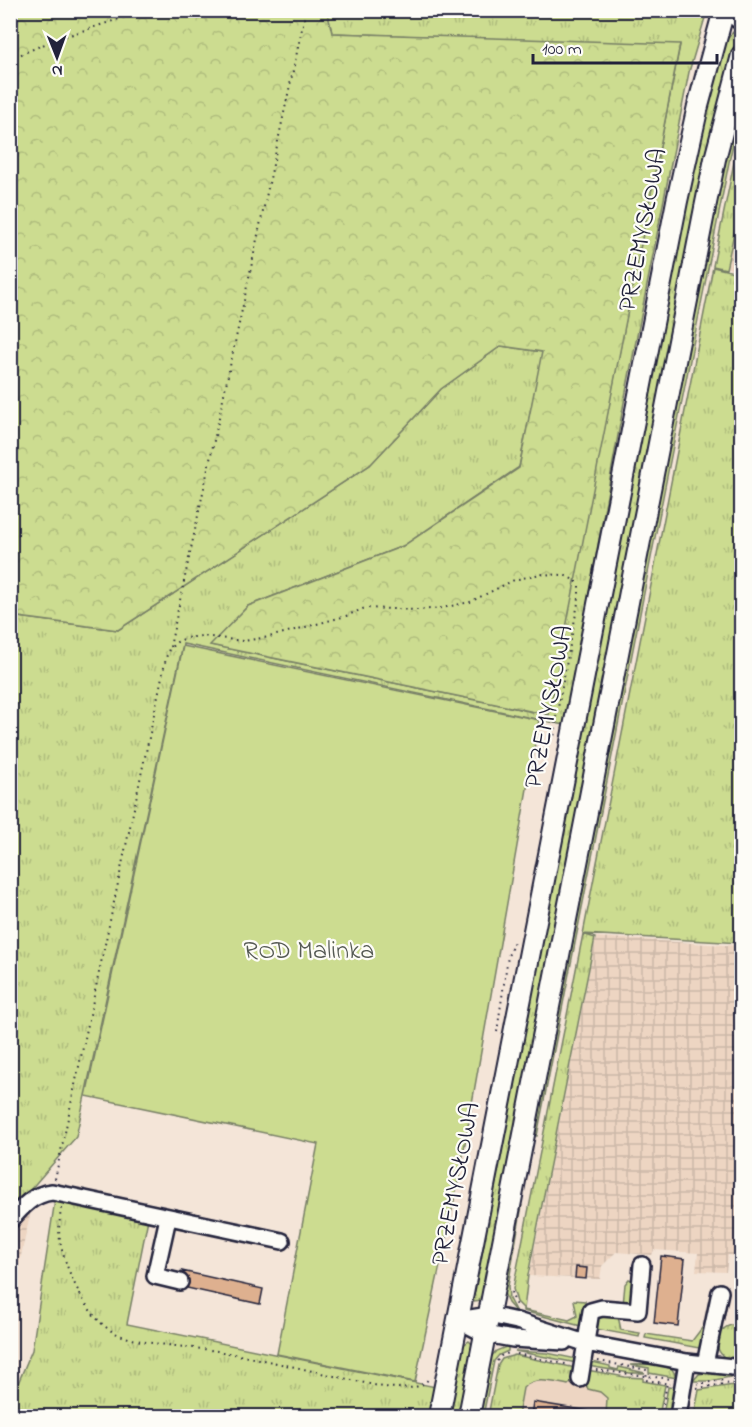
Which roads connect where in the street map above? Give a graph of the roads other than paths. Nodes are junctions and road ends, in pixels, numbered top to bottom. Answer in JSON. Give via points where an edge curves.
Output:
{"nodes":[{"id":1,"x":726,"y":10,"type":"edge"},
{"id":2,"x":741,"y":12,"type":"edge"},
{"id":3,"x":741,"y":22,"type":"edge"},
{"id":4,"x":741,"y":55,"type":"edge"},
{"id":5,"x":168,"y":1218,"type":"junction"},
{"id":6,"x":10,"y":1221,"type":"edge"},
{"id":7,"x":282,"y":1241,"type":"dead end"},
{"id":8,"x":642,"y":1265,"type":"dead end"},
{"id":9,"x":180,"y":1282,"type":"dead end"},
{"id":10,"x":720,"y":1292,"type":"dead end"},
{"id":11,"x":458,"y":1320,"type":"junction"},
{"id":12,"x":487,"y":1325,"type":"junction"},
{"id":13,"x":585,"y":1343,"type":"junction"},
{"id":14,"x":687,"y":1362,"type":"junction"},
{"id":15,"x":705,"y":1365,"type":"junction"},
{"id":16,"x":741,"y":1368,"type":"edge"},
{"id":17,"x":581,"y":1373,"type":"road end"},
{"id":18,"x":439,"y":1416,"type":"edge"},
{"id":19,"x":469,"y":1416,"type":"edge"},
{"id":20,"x":678,"y":1416,"type":"edge"}],
"edges":[{"from":1,"to":2,"type":"street"},
{"from":1,"to":3,"type":"street"},
{"from":1,"to":11,"type":"main road","name":"PRZEMYSŁOWA","via":[[698,106],[675,213]]},
{"from":4,"to":12,"type":"main road","via":[[712,178]]},
{"from":5,"to":6,"type":"street","via":[[58,1194],[37,1196]]},
{"from":5,"to":7,"type":"street"},
{"from":5,"to":9,"type":"street","via":[[155,1276]]},
{"from":8,"to":13,"type":"street","via":[[638,1311],[591,1311]]},
{"from":10,"to":15,"type":"street"},
{"from":11,"to":12,"type":"street"},
{"from":11,"to":18,"type":"main road","name":"PRZEMYSŁOWA"},
{"from":12,"to":13,"type":"street","via":[[513,1339]]},
{"from":12,"to":19,"type":"main road"},
{"from":13,"to":14,"type":"street"},
{"from":13,"to":17,"type":"street"},
{"from":14,"to":15,"type":"street"},
{"from":14,"to":20,"type":"street","via":[[691,1385]]},
{"from":15,"to":16,"type":"street"}]}
